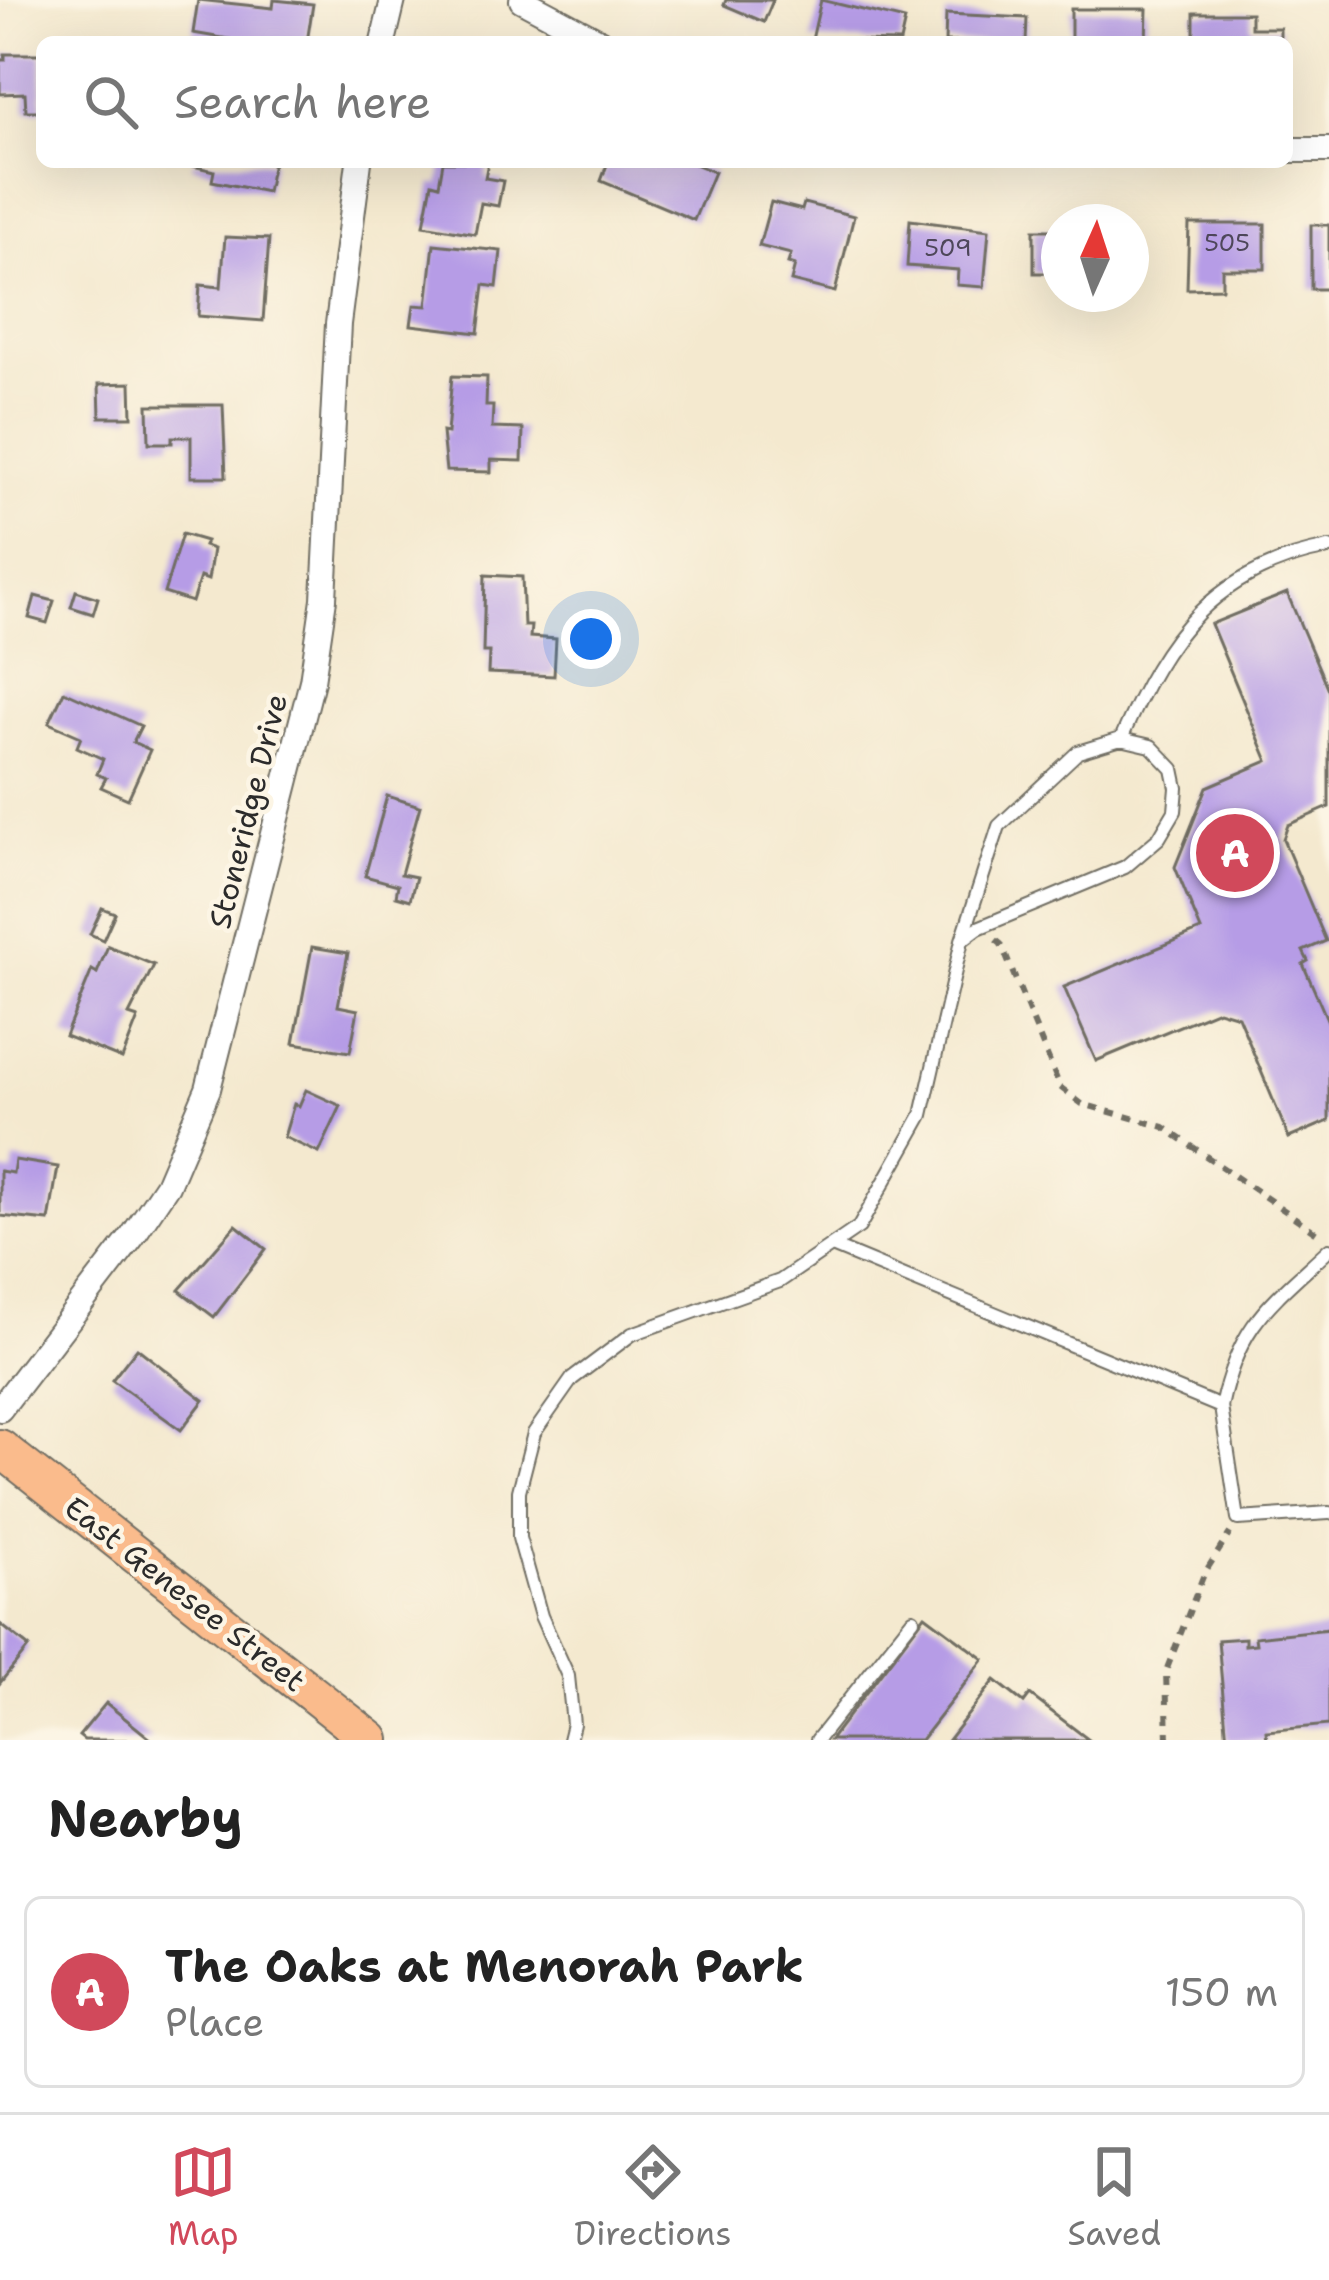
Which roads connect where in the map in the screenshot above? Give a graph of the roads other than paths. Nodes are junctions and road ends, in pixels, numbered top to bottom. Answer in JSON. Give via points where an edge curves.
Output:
{"nodes":[{"id":1,"x":393,"y":0,"type":"edge"},
{"id":2,"x":522,"y":0,"type":"edge"},
{"id":3,"x":384,"y":36,"type":"edge"},
{"id":4,"x":591,"y":36,"type":"edge"},
{"id":5,"x":1293,"y":150,"type":"edge"},
{"id":6,"x":1329,"y":150,"type":"edge"},
{"id":7,"x":358,"y":168,"type":"edge"},
{"id":8,"x":1329,"y":548,"type":"edge"},
{"id":9,"x":1121,"y":740,"type":"junction"},
{"id":10,"x":962,"y":940,"type":"junction"},
{"id":11,"x":832,"y":1246,"type":"junction"},
{"id":12,"x":1329,"y":1246,"type":"edge"},
{"id":13,"x":1221,"y":1407,"type":"junction"},
{"id":14,"x":0,"y":1408,"type":"edge"},
{"id":15,"x":0,"y":1448,"type":"edge"},
{"id":16,"x":1329,"y":1513,"type":"edge"},
{"id":17,"x":913,"y":1619,"type":"dead end"},
{"id":18,"x":371,"y":1740,"type":"edge"},
{"id":19,"x":569,"y":1740,"type":"edge"},
{"id":20,"x":817,"y":1740,"type":"edge"}],
"edges":[{"from":1,"to":3,"type":"street"},
{"from":2,"to":4,"type":"street"},
{"from":5,"to":6,"type":"street"},
{"from":7,"to":14,"type":"street","name":"Stoneridge Drive","via":[[338,324],[324,599],[312,681],[208,1089],[166,1185],[132,1238]]},
{"from":8,"to":9,"type":"lane","via":[[1286,556],[1207,601],[1147,678]]},
{"from":9,"to":10,"type":"lane","via":[[1078,752],[999,826]]},
{"from":9,"to":10,"type":"lane","via":[[1151,746],[1173,769],[1175,812],[1159,838],[1125,867]]},
{"from":10,"to":11,"type":"lane","via":[[922,1115],[859,1227]]},
{"from":11,"to":13,"type":"lane"},
{"from":11,"to":19,"type":"lane","via":[[780,1281],[632,1334],[572,1379],[534,1433],[519,1491],[519,1538],[568,1676]]},
{"from":12,"to":13,"type":"lane","via":[[1255,1318]]},
{"from":13,"to":16,"type":"lane","via":[[1238,1520]]},
{"from":15,"to":18,"type":"main road","name":"East Genesee Street"},
{"from":17,"to":20,"type":"lane"}]}
